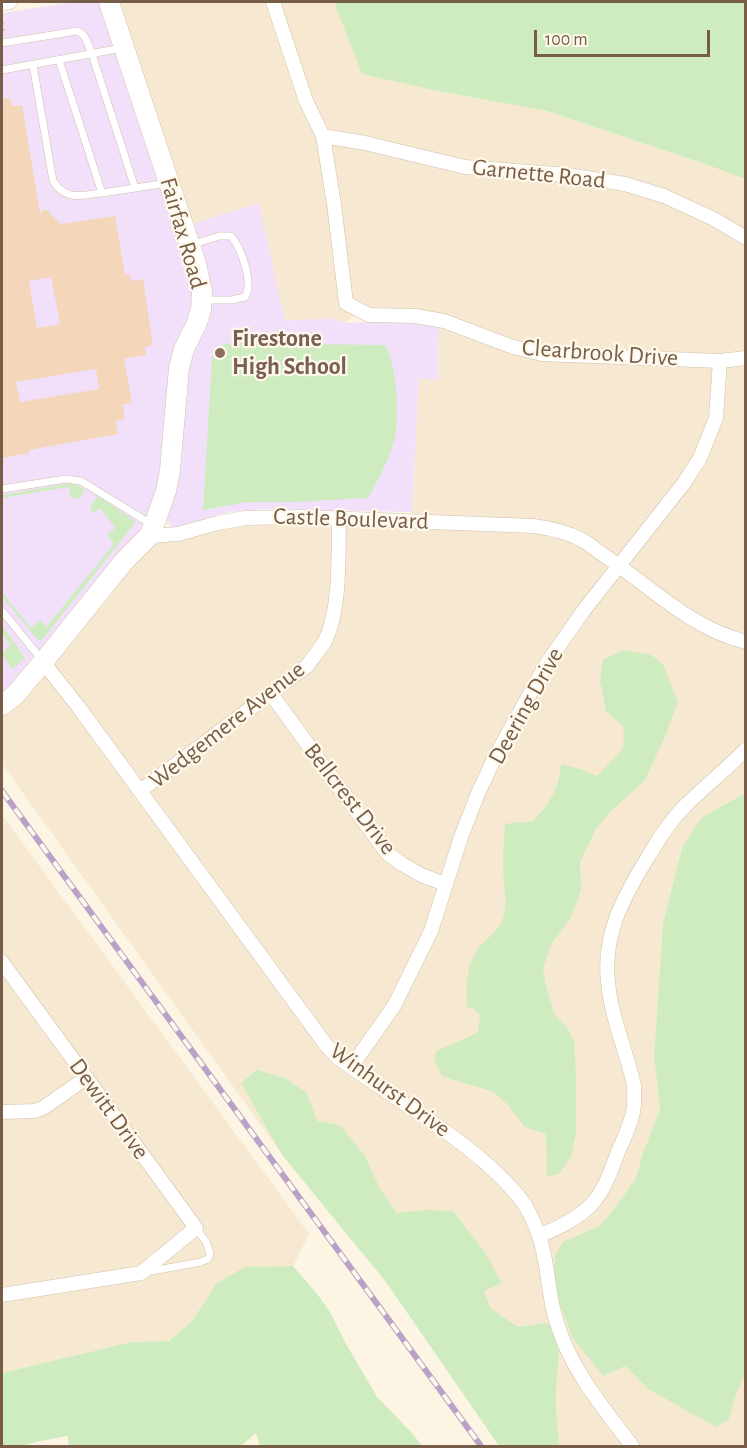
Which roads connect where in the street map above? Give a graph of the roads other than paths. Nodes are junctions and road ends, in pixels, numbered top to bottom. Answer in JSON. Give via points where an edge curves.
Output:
{"nodes":[{"id":1,"x":10,"y":2,"type":"edge"},
{"id":2,"x":109,"y":2,"type":"edge"},
{"id":3,"x":273,"y":2,"type":"edge"},
{"id":4,"x":2,"y":3,"type":"edge"},
{"id":5,"x":2,"y":43,"type":"edge"},
{"id":6,"x":124,"y":46,"type":"junction"},
{"id":7,"x":92,"y":54,"type":"junction"},
{"id":8,"x":59,"y":60,"type":"junction"},
{"id":9,"x":33,"y":64,"type":"junction"},
{"id":10,"x":2,"y":70,"type":"edge"},
{"id":11,"x":323,"y":136,"type":"junction"},
{"id":12,"x":169,"y":182,"type":"junction"},
{"id":13,"x":135,"y":188,"type":"junction"},
{"id":14,"x":102,"y":193,"type":"junction"},
{"id":15,"x":746,"y":238,"type":"edge"},
{"id":16,"x":190,"y":245,"type":"junction"},
{"id":17,"x":203,"y":300,"type":"junction"},
{"id":18,"x":746,"y":358,"type":"edge"},
{"id":19,"x":720,"y":361,"type":"junction"},
{"id":20,"x":2,"y":489,"type":"edge"},
{"id":21,"x":339,"y":519,"type":"junction"},
{"id":22,"x":151,"y":531,"type":"junction"},
{"id":23,"x":619,"y":565,"type":"junction"},
{"id":24,"x":2,"y":611,"type":"edge"},
{"id":25,"x":746,"y":642,"type":"edge"},
{"id":26,"x":43,"y":662,"type":"junction"},
{"id":27,"x":271,"y":694,"type":"junction"},
{"id":28,"x":2,"y":705,"type":"edge"},
{"id":29,"x":746,"y":748,"type":"edge"},
{"id":30,"x":140,"y":791,"type":"junction"},
{"id":31,"x":445,"y":884,"type":"junction"},
{"id":32,"x":2,"y":962,"type":"edge"},
{"id":33,"x":351,"y":1067,"type":"junction"},
{"id":34,"x":86,"y":1078,"type":"junction"},
{"id":35,"x":2,"y":1112,"type":"edge"},
{"id":36,"x":196,"y":1228,"type":"junction"},
{"id":37,"x":539,"y":1236,"type":"junction"},
{"id":38,"x":141,"y":1273,"type":"junction"},
{"id":39,"x":2,"y":1295,"type":"edge"},
{"id":40,"x":632,"y":1446,"type":"edge"}],
"edges":[{"from":1,"to":4,"type":"street"},
{"from":2,"to":6,"type":"street","name":"Fairfax Road"},
{"from":3,"to":11,"type":"street","via":[[306,100]]},
{"from":5,"to":7,"type":"lane","via":[[77,31],[85,37]]},
{"from":6,"to":7,"type":"lane"},
{"from":6,"to":12,"type":"street","name":"Fairfax Road"},
{"from":7,"to":8,"type":"lane"},
{"from":7,"to":13,"type":"lane"},
{"from":8,"to":9,"type":"lane"},
{"from":8,"to":14,"type":"lane"},
{"from":9,"to":10,"type":"lane"},
{"from":9,"to":14,"type":"lane","via":[[53,181],[69,196]]},
{"from":11,"to":15,"type":"street","name":"Garnette Road","via":[[465,167],[625,184],[664,196]]},
{"from":11,"to":19,"type":"street","name":"Clearbrook Drive","via":[[346,303],[369,315],[440,320],[542,354]]},
{"from":12,"to":13,"type":"lane"},
{"from":12,"to":16,"type":"street","name":"Fairfax Road"},
{"from":13,"to":14,"type":"lane"},
{"from":16,"to":17,"type":"street","name":"Fairfax Road"},
{"from":16,"to":17,"type":"lane","via":[[231,236],[249,281],[245,297]]},
{"from":17,"to":22,"type":"street","name":"Fairfax Road","via":[[179,368],[170,470]]},
{"from":18,"to":19,"type":"street","name":"Clearbrook Drive"},
{"from":19,"to":23,"type":"street","name":"Deering Drive","via":[[716,418],[700,458]]},
{"from":20,"to":22,"type":"lane","via":[[66,479],[81,481]]},
{"from":21,"to":22,"type":"street","name":"Castle Boulevard","via":[[245,518],[178,534]]},
{"from":21,"to":23,"type":"street","name":"Castle Boulevard","via":[[533,525],[582,540]]},
{"from":21,"to":27,"type":"street","name":"Wedgemere Avenue","via":[[336,601],[330,630],[307,666]]},
{"from":22,"to":26,"type":"street"},
{"from":23,"to":25,"type":"street","name":"Castle Boulevard","via":[[698,624]]},
{"from":23,"to":31,"type":"street","name":"Deering Drive","via":[[547,663],[496,755]]},
{"from":24,"to":26,"type":"lane"},
{"from":26,"to":28,"type":"street"},
{"from":26,"to":30,"type":"street","name":"Winhurst Drive"},
{"from":27,"to":30,"type":"street","name":"Wedgemere Avenue"},
{"from":27,"to":31,"type":"street","name":"Bellcrest Drive","via":[[387,853],[421,875]]},
{"from":29,"to":37,"type":"street","via":[[683,808],[622,900],[607,963],[611,1003],[634,1085],[629,1127],[604,1185],[590,1206]]},
{"from":30,"to":33,"type":"street","name":"Winhurst Drive","via":[[326,1045]]},
{"from":31,"to":33,"type":"street","name":"Deering Drive","via":[[431,931],[394,1006]]},
{"from":32,"to":34,"type":"street","name":"Dewitt Drive"},
{"from":33,"to":37,"type":"street","name":"Winhurst Drive","via":[[489,1166],[519,1197]]},
{"from":34,"to":35,"type":"street","via":[[43,1108]]},
{"from":34,"to":36,"type":"street","name":"Dewitt Drive"},
{"from":36,"to":38,"type":"street"},
{"from":36,"to":38,"type":"lane","name":"Dewitt Drive","via":[[210,1252],[208,1259]]},
{"from":37,"to":40,"type":"street","name":"Winhurst Drive","via":[[563,1342],[584,1381]]},
{"from":38,"to":39,"type":"street"}]}
